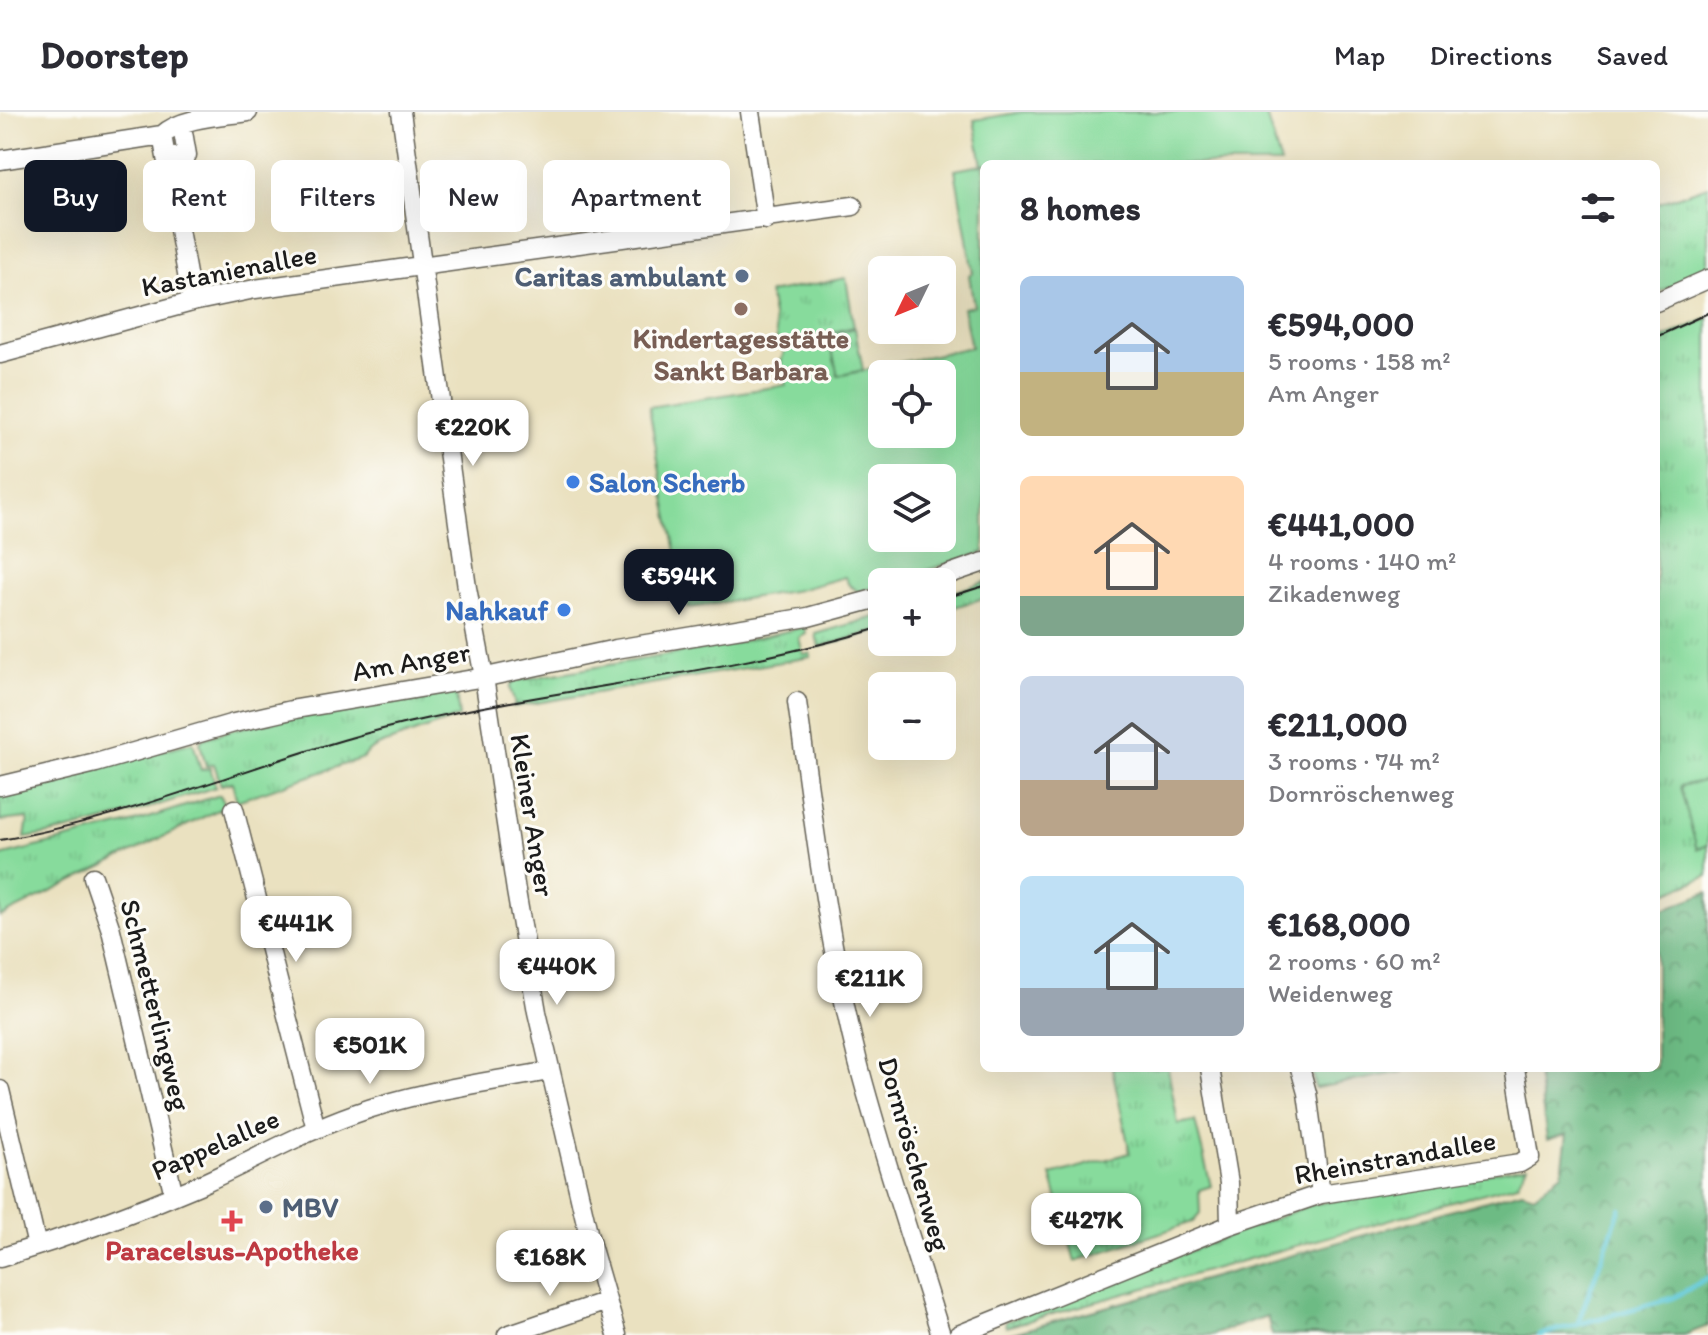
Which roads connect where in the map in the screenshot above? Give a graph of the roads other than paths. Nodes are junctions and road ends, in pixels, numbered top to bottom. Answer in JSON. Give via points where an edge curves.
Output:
{"nodes":[{"id":1,"x":248,"y":112,"type":"edge"},
{"id":2,"x":401,"y":112,"type":"edge"},
{"id":3,"x":750,"y":112,"type":"edge"},
{"id":4,"x":182,"y":126,"type":"junction"},
{"id":5,"x":162,"y":135,"type":"junction"},
{"id":6,"x":167,"y":158,"type":"junction"},
{"id":7,"x":0,"y":160,"type":"edge"},
{"id":8,"x":853,"y":206,"type":"dead end"},
{"id":9,"x":766,"y":220,"type":"junction"},
{"id":10,"x":424,"y":265,"type":"junction"},
{"id":11,"x":1708,"y":279,"type":"edge"},
{"id":12,"x":1660,"y":300,"type":"edge"},
{"id":13,"x":192,"y":302,"type":"junction"},
{"id":14,"x":0,"y":354,"type":"edge"},
{"id":15,"x":980,"y":563,"type":"edge"},
{"id":16,"x":956,"y":572,"type":"edge"},
{"id":17,"x":868,"y":601,"type":"edge"},
{"id":18,"x":484,"y":677,"type":"junction"},
{"id":19,"x":797,"y":702,"type":"dead end"},
{"id":20,"x":0,"y":786,"type":"edge"},
{"id":21,"x":234,"y":809,"type":"dead end"},
{"id":22,"x":93,"y":877,"type":"dead end"},
{"id":23,"x":549,"y":1071,"type":"junction"},
{"id":24,"x":1211,"y":1072,"type":"edge"},
{"id":25,"x":1301,"y":1072,"type":"edge"},
{"id":26,"x":1516,"y":1072,"type":"edge"},
{"id":27,"x":0,"y":1090,"type":"edge"},
{"id":28,"x":316,"y":1129,"type":"junction"},
{"id":29,"x":1321,"y":1194,"type":"junction"},
{"id":30,"x":174,"y":1195,"type":"junction"},
{"id":31,"x":1230,"y":1225,"type":"junction"},
{"id":32,"x":37,"y":1246,"type":"junction"},
{"id":33,"x":0,"y":1258,"type":"edge"},
{"id":34,"x":607,"y":1301,"type":"junction"},
{"id":35,"x":507,"y":1335,"type":"edge"},
{"id":36,"x":617,"y":1335,"type":"edge"},
{"id":37,"x":941,"y":1335,"type":"edge"},
{"id":38,"x":958,"y":1335,"type":"edge"}],
"edges":[{"from":1,"to":4,"type":"street","via":[[190,120]]},
{"from":2,"to":10,"type":"street","name":"Kleiner Anger"},
{"from":3,"to":9,"type":"street"},
{"from":4,"to":5,"type":"street"},
{"from":4,"to":6,"type":"street","via":[[187,155]]},
{"from":5,"to":6,"type":"street"},
{"from":5,"to":7,"type":"street"},
{"from":6,"to":13,"type":"street"},
{"from":8,"to":9,"type":"street","name":"Kastanienallee"},
{"from":9,"to":10,"type":"street","name":"Kastanienallee"},
{"from":10,"to":13,"type":"street","name":"Kastanienallee"},
{"from":10,"to":18,"type":"street","name":"Kleiner Anger"},
{"from":11,"to":12,"type":"street"},
{"from":13,"to":14,"type":"street","name":"Kastanienallee"},
{"from":15,"to":16,"type":"street"},
{"from":17,"to":18,"type":"street","name":"Am Anger","via":[[808,617]]},
{"from":18,"to":20,"type":"street","name":"Am Anger","via":[[250,719]]},
{"from":18,"to":23,"type":"street","name":"Kleiner Anger"},
{"from":19,"to":37,"type":"street","name":"Dornröschenweg","via":[[817,850],[858,1061]]},
{"from":21,"to":28,"type":"street"},
{"from":22,"to":30,"type":"street","name":"Schmetterlingweg","via":[[111,930]]},
{"from":23,"to":28,"type":"street","name":"Pappelallee","via":[[383,1104]]},
{"from":23,"to":34,"type":"street","name":"Kleiner Anger"},
{"from":24,"to":31,"type":"street","via":[[1229,1183]]},
{"from":25,"to":29,"type":"street"},
{"from":26,"to":29,"type":"street","name":"Rheinstrandallee","via":[[1530,1157],[1520,1163]]},
{"from":27,"to":32,"type":"street"},
{"from":28,"to":30,"type":"street","name":"Pappelallee"},
{"from":29,"to":31,"type":"street","name":"Rheinstrandallee"},
{"from":30,"to":32,"type":"street","name":"Pappelallee"},
{"from":31,"to":38,"type":"street","name":"Rheinstrandallee"},
{"from":32,"to":33,"type":"street","name":"Pappelallee"},
{"from":34,"to":35,"type":"street"},
{"from":34,"to":36,"type":"street","name":"Kleiner Anger"}]}
